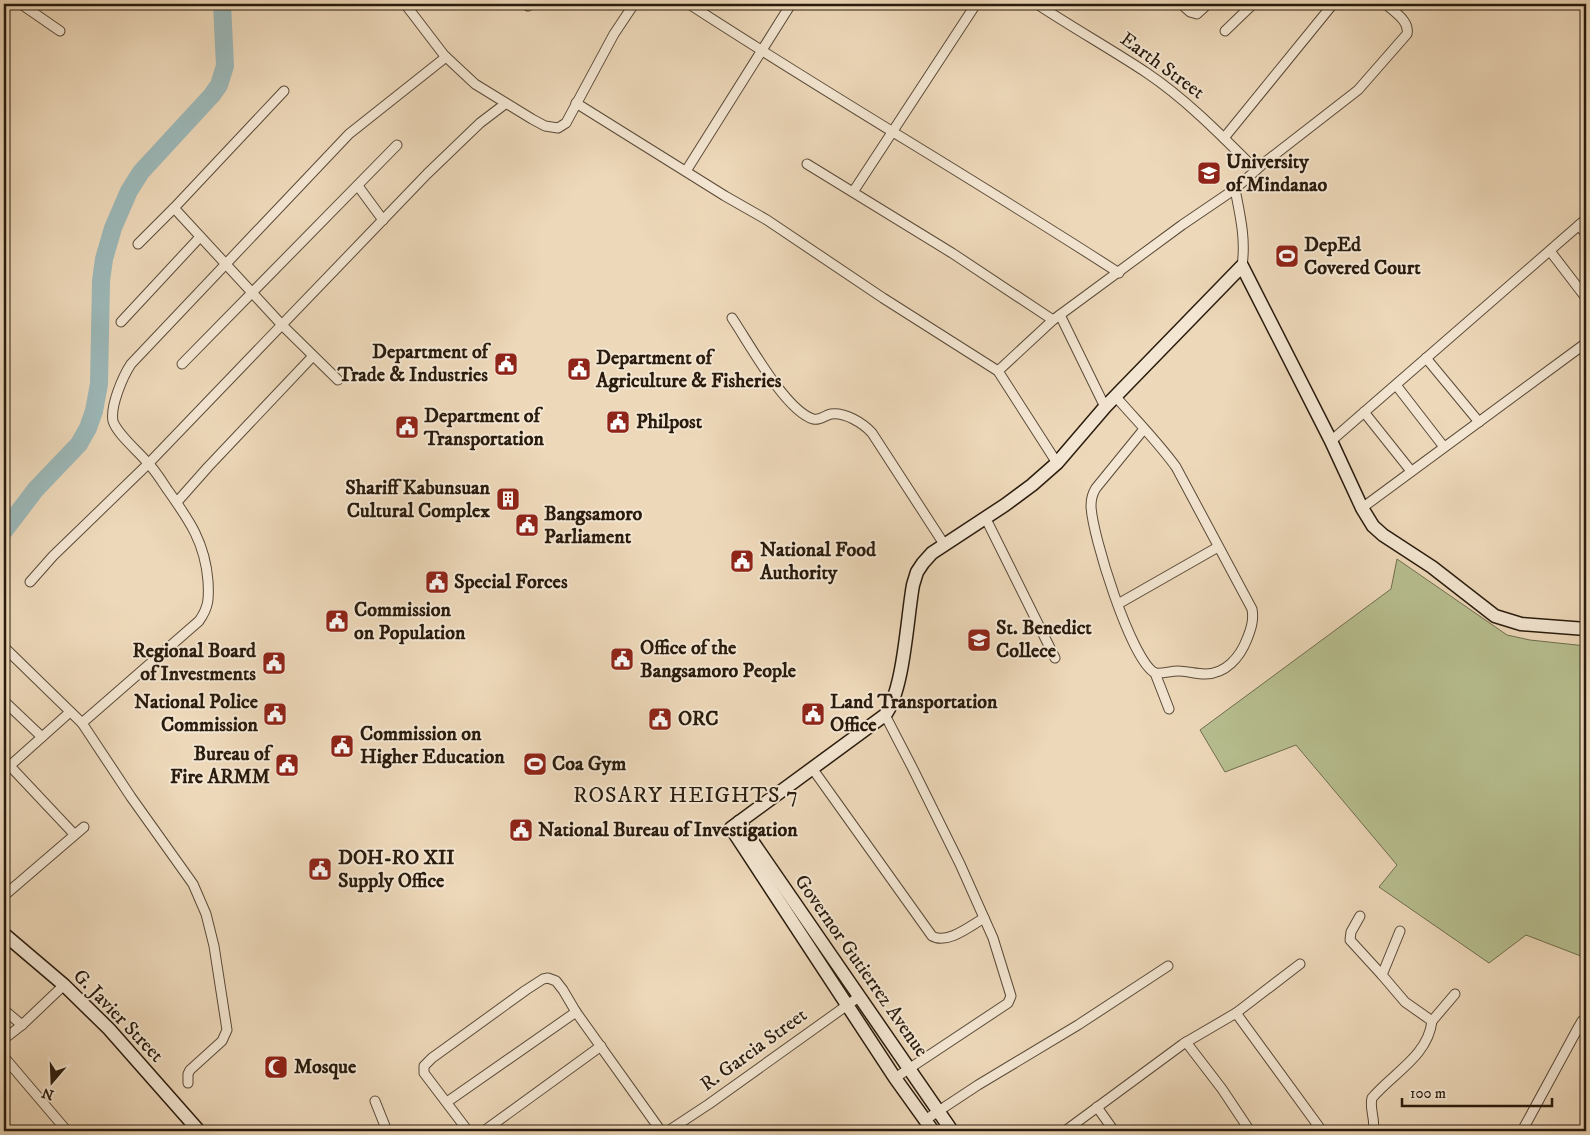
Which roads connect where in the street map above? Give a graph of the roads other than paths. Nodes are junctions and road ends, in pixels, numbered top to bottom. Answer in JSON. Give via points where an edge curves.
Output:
{"nodes":[{"id":1,"x":21,"y":4,"type":"edge"},
{"id":2,"x":405,"y":4,"type":"edge"},
{"id":3,"x":634,"y":4,"type":"edge"},
{"id":4,"x":688,"y":4,"type":"edge"},
{"id":5,"x":791,"y":4,"type":"edge"},
{"id":6,"x":976,"y":4,"type":"edge"},
{"id":7,"x":1037,"y":4,"type":"edge"},
{"id":8,"x":1182,"y":4,"type":"edge"},
{"id":9,"x":1208,"y":4,"type":"edge"},
{"id":10,"x":1253,"y":4,"type":"edge"},
{"id":11,"x":1333,"y":4,"type":"edge"},
{"id":12,"x":1386,"y":4,"type":"edge"},
{"id":13,"x":60,"y":31,"type":"dead end"},
{"id":14,"x":1225,"y":31,"type":"dead end"},
{"id":15,"x":762,"y":51,"type":"junction"},
{"id":16,"x":446,"y":57,"type":"junction"},
{"id":17,"x":284,"y":92,"type":"dead end"},
{"id":18,"x":576,"y":103,"type":"junction"},
{"id":19,"x":505,"y":104,"type":"junction"},
{"id":20,"x":892,"y":131,"type":"junction"},
{"id":21,"x":1224,"y":138,"type":"junction"},
{"id":22,"x":397,"y":145,"type":"dead end"},
{"id":23,"x":807,"y":164,"type":"dead end"},
{"id":24,"x":1256,"y":170,"type":"junction"},
{"id":25,"x":686,"y":171,"type":"junction"},
{"id":26,"x":358,"y":186,"type":"junction"},
{"id":27,"x":1235,"y":189,"type":"junction"},
{"id":28,"x":853,"y":192,"type":"junction"},
{"id":29,"x":174,"y":208,"type":"junction"},
{"id":30,"x":383,"y":220,"type":"junction"},
{"id":31,"x":1583,"y":222,"type":"edge"},
{"id":32,"x":1586,"y":234,"type":"edge"},
{"id":33,"x":200,"y":237,"type":"junction"},
{"id":34,"x":138,"y":244,"type":"dead end"},
{"id":35,"x":1550,"y":251,"type":"junction"},
{"id":36,"x":226,"y":265,"type":"junction"},
{"id":37,"x":1242,"y":266,"type":"junction"},
{"id":38,"x":1119,"y":273,"type":"junction"},
{"id":39,"x":252,"y":293,"type":"junction"},
{"id":40,"x":1586,"y":298,"type":"edge"},
{"id":41,"x":732,"y":318,"type":"dead end"},
{"id":42,"x":1056,"y":318,"type":"junction"},
{"id":43,"x":121,"y":322,"type":"dead end"},
{"id":44,"x":282,"y":325,"type":"junction"},
{"id":45,"x":1586,"y":343,"type":"edge"},
{"id":46,"x":313,"y":356,"type":"junction"},
{"id":47,"x":1426,"y":358,"type":"junction"},
{"id":48,"x":182,"y":364,"type":"dead end"},
{"id":49,"x":998,"y":371,"type":"junction"},
{"id":50,"x":338,"y":380,"type":"dead end"},
{"id":51,"x":1396,"y":385,"type":"junction"},
{"id":52,"x":1116,"y":397,"type":"junction"},
{"id":53,"x":1106,"y":407,"type":"junction"},
{"id":54,"x":1364,"y":412,"type":"junction"},
{"id":55,"x":1479,"y":422,"type":"junction"},
{"id":56,"x":1144,"y":429,"type":"junction"},
{"id":57,"x":1330,"y":441,"type":"junction"},
{"id":58,"x":1444,"y":447,"type":"junction"},
{"id":59,"x":149,"y":463,"type":"junction"},
{"id":60,"x":1057,"y":463,"type":"junction"},
{"id":61,"x":1411,"y":471,"type":"junction"},
{"id":62,"x":176,"y":502,"type":"junction"},
{"id":63,"x":1362,"y":508,"type":"junction"},
{"id":64,"x":985,"y":518,"type":"junction"},
{"id":65,"x":944,"y":544,"type":"junction"},
{"id":66,"x":1218,"y":547,"type":"junction"},
{"id":67,"x":30,"y":582,"type":"dead end"},
{"id":68,"x":1118,"y":604,"type":"junction"},
{"id":69,"x":1586,"y":630,"type":"edge"},
{"id":70,"x":5,"y":648,"type":"dead end"},
{"id":71,"x":1055,"y":658,"type":"dead end"},
{"id":72,"x":1155,"y":673,"type":"junction"},
{"id":73,"x":4,"y":701,"type":"edge"},
{"id":74,"x":1169,"y":709,"type":"dead end"},
{"id":75,"x":70,"y":712,"type":"junction"},
{"id":76,"x":885,"y":715,"type":"junction"},
{"id":77,"x":82,"y":724,"type":"junction"},
{"id":78,"x":42,"y":737,"type":"junction"},
{"id":79,"x":7,"y":768,"type":"edge"},
{"id":80,"x":812,"y":768,"type":"junction"},
{"id":81,"x":735,"y":825,"type":"junction"},
{"id":82,"x":84,"y":827,"type":"dead end"},
{"id":83,"x":74,"y":834,"type":"junction"},
{"id":84,"x":6,"y":894,"type":"dead end"},
{"id":85,"x":1360,"y":916,"type":"dead end"},
{"id":86,"x":984,"y":918,"type":"junction"},
{"id":87,"x":1400,"y":931,"type":"dead end"},
{"id":88,"x":4,"y":934,"type":"edge"},
{"id":89,"x":1300,"y":964,"type":"dead end"},
{"id":90,"x":1168,"y":966,"type":"dead end"},
{"id":91,"x":1382,"y":974,"type":"junction"},
{"id":92,"x":64,"y":985,"type":"junction"},
{"id":93,"x":1455,"y":994,"type":"dead end"},
{"id":94,"x":860,"y":996,"type":"junction"},
{"id":95,"x":847,"y":1005,"type":"junction"},
{"id":96,"x":4,"y":1010,"type":"edge"},
{"id":97,"x":576,"y":1012,"type":"junction"},
{"id":98,"x":1236,"y":1013,"type":"junction"},
{"id":99,"x":1586,"y":1020,"type":"edge"},
{"id":100,"x":1432,"y":1021,"type":"junction"},
{"id":101,"x":22,"y":1025,"type":"junction"},
{"id":102,"x":4,"y":1040,"type":"edge"},
{"id":103,"x":1186,"y":1042,"type":"junction"},
{"id":104,"x":601,"y":1046,"type":"junction"},
{"id":105,"x":4,"y":1057,"type":"edge"},
{"id":106,"x":910,"y":1068,"type":"junction"},
{"id":107,"x":895,"y":1078,"type":"junction"},
{"id":108,"x":188,"y":1083,"type":"dead end"},
{"id":109,"x":375,"y":1101,"type":"dead end"},
{"id":110,"x":447,"y":1102,"type":"junction"},
{"id":111,"x":1097,"y":1107,"type":"junction"},
{"id":112,"x":938,"y":1112,"type":"junction"},
{"id":113,"x":925,"y":1120,"type":"junction"},
{"id":114,"x":67,"y":1131,"type":"edge"},
{"id":115,"x":199,"y":1131,"type":"edge"},
{"id":116,"x":387,"y":1131,"type":"edge"},
{"id":117,"x":468,"y":1131,"type":"edge"},
{"id":118,"x":484,"y":1131,"type":"edge"},
{"id":119,"x":661,"y":1131,"type":"edge"},
{"id":120,"x":668,"y":1131,"type":"edge"},
{"id":121,"x":933,"y":1131,"type":"edge"},
{"id":122,"x":952,"y":1131,"type":"edge"},
{"id":123,"x":1065,"y":1131,"type":"edge"},
{"id":124,"x":1114,"y":1131,"type":"edge"},
{"id":125,"x":1250,"y":1131,"type":"edge"},
{"id":126,"x":1322,"y":1131,"type":"edge"},
{"id":127,"x":1373,"y":1131,"type":"edge"},
{"id":128,"x":1522,"y":1131,"type":"edge"}],
"edges":[{"from":1,"to":13,"type":"street"},
{"from":2,"to":16,"type":"street"},
{"from":3,"to":18,"type":"street"},
{"from":4,"to":15,"type":"street"},
{"from":5,"to":15,"type":"street"},
{"from":6,"to":20,"type":"street"},
{"from":7,"to":21,"type":"street","name":"Earth Street","via":[[1148,74]]},
{"from":8,"to":9,"type":"street","via":[[1195,14]]},
{"from":10,"to":14,"type":"street"},
{"from":11,"to":21,"type":"street"},
{"from":12,"to":24,"type":"street","via":[[1406,25],[1405,38],[1358,90]]},
{"from":15,"to":20,"type":"street"},
{"from":15,"to":25,"type":"street"},
{"from":16,"to":19,"type":"street","via":[[474,84]]},
{"from":16,"to":36,"type":"street","via":[[349,134]]},
{"from":17,"to":29,"type":"street"},
{"from":18,"to":19,"type":"street","via":[[566,123],[558,128],[545,126]]},
{"from":18,"to":25,"type":"street"},
{"from":19,"to":30,"type":"street","via":[[461,141]]},
{"from":20,"to":28,"type":"street"},
{"from":20,"to":38,"type":"street"},
{"from":21,"to":24,"type":"street","name":"Earth Street"},
{"from":22,"to":26,"type":"street"},
{"from":23,"to":28,"type":"street"},
{"from":24,"to":27,"type":"street"},
{"from":25,"to":49,"type":"street"},
{"from":26,"to":30,"type":"street"},
{"from":26,"to":39,"type":"street"},
{"from":27,"to":37,"type":"street","via":[[1243,236]]},
{"from":27,"to":38,"type":"street"},
{"from":28,"to":42,"type":"street"},
{"from":29,"to":33,"type":"street"},
{"from":29,"to":34,"type":"street"},
{"from":30,"to":44,"type":"street"},
{"from":31,"to":32,"type":"street"},
{"from":31,"to":35,"type":"street"},
{"from":33,"to":36,"type":"street"},
{"from":33,"to":43,"type":"street"},
{"from":35,"to":40,"type":"street"},
{"from":35,"to":47,"type":"street"},
{"from":36,"to":39,"type":"street"},
{"from":36,"to":59,"type":"street","via":[[125,373],[112,412],[113,419],[116,427]]},
{"from":37,"to":52,"type":"street"},
{"from":37,"to":57,"type":"street"},
{"from":38,"to":42,"type":"street"},
{"from":39,"to":44,"type":"street"},
{"from":39,"to":48,"type":"street"},
{"from":41,"to":65,"type":"street","via":[[785,396],[797,408],[813,419],[830,414],[842,415],[872,433]]},
{"from":42,"to":49,"type":"street"},
{"from":42,"to":53,"type":"street"},
{"from":44,"to":46,"type":"street"},
{"from":44,"to":59,"type":"street"},
{"from":45,"to":55,"type":"street"},
{"from":46,"to":50,"type":"street"},
{"from":46,"to":62,"type":"street"},
{"from":47,"to":51,"type":"street"},
{"from":47,"to":55,"type":"street"},
{"from":49,"to":60,"type":"street"},
{"from":51,"to":54,"type":"street"},
{"from":51,"to":58,"type":"street"},
{"from":52,"to":53,"type":"street"},
{"from":52,"to":56,"type":"street"},
{"from":53,"to":60,"type":"street"},
{"from":54,"to":57,"type":"street"},
{"from":54,"to":61,"type":"street"},
{"from":55,"to":58,"type":"street"},
{"from":56,"to":66,"type":"street","via":[[1176,467]]},
{"from":56,"to":68,"type":"street","via":[[1092,496],[1093,522]]},
{"from":57,"to":63,"type":"street"},
{"from":58,"to":61,"type":"street"},
{"from":59,"to":62,"type":"street"},
{"from":59,"to":67,"type":"street"},
{"from":60,"to":64,"type":"street"},
{"from":61,"to":63,"type":"street"},
{"from":62,"to":77,"type":"street","via":[[203,549],[207,564],[206,611],[175,643]]},
{"from":63,"to":69,"type":"street","via":[[1383,535],[1432,567],[1495,616],[1521,624]]},
{"from":64,"to":65,"type":"street"},
{"from":64,"to":71,"type":"street"},
{"from":65,"to":76,"type":"street","via":[[923,562],[917,572],[896,689]]},
{"from":66,"to":68,"type":"street"},
{"from":66,"to":72,"type":"street","via":[[1252,609],[1252,625],[1242,651],[1231,665],[1218,672]]},
{"from":68,"to":72,"type":"street","via":[[1144,662]]},
{"from":70,"to":75,"type":"street"},
{"from":72,"to":74,"type":"street"},
{"from":73,"to":78,"type":"street"},
{"from":75,"to":77,"type":"street"},
{"from":75,"to":78,"type":"street"},
{"from":76,"to":80,"type":"street"},
{"from":76,"to":86,"type":"street"},
{"from":77,"to":108,"type":"street","via":[[193,884],[206,914],[227,1030],[222,1042],[190,1070]]},
{"from":78,"to":79,"type":"street"},
{"from":79,"to":83,"type":"street"},
{"from":80,"to":81,"type":"street"},
{"from":80,"to":86,"type":"street","via":[[932,936],[946,939]]},
{"from":81,"to":94,"type":"street","name":"Governor Gutierrez Avenue"},
{"from":81,"to":95,"type":"street","name":"Governor Gutierrez Avenue"},
{"from":82,"to":83,"type":"street"},
{"from":83,"to":84,"type":"street"},
{"from":85,"to":91,"type":"street","via":[[1350,940]]},
{"from":86,"to":106,"type":"street","via":[[1010,990],[1010,1000]]},
{"from":87,"to":91,"type":"street"},
{"from":88,"to":92,"type":"street","name":"G. Javier Street"},
{"from":89,"to":98,"type":"street"},
{"from":90,"to":112,"type":"street"},
{"from":91,"to":100,"type":"street","via":[[1405,1002]]},
{"from":92,"to":101,"type":"street"},
{"from":92,"to":115,"type":"street","name":"G. Javier Street","via":[[109,1029]]},
{"from":93,"to":100,"type":"street"},
{"from":94,"to":95,"type":"street","name":"R. Garcia Street"},
{"from":94,"to":106,"type":"street","name":"Governor Gutierrez Avenue"},
{"from":95,"to":107,"type":"street","name":"Governor Gutierrez Avenue"},
{"from":95,"to":120,"type":"street","name":"R. Garcia Street"},
{"from":96,"to":101,"type":"street"},
{"from":97,"to":104,"type":"street"},
{"from":97,"to":110,"type":"street"},
{"from":97,"to":110,"type":"street","via":[[552,979],[543,979],[526,990],[424,1066],[424,1073]]},
{"from":98,"to":103,"type":"street"},
{"from":98,"to":126,"type":"street"},
{"from":99,"to":128,"type":"street","via":[[1582,1021]]},
{"from":100,"to":127,"type":"street","via":[[1426,1042],[1417,1055],[1372,1098]]},
{"from":101,"to":102,"type":"street"},
{"from":103,"to":111,"type":"street"},
{"from":103,"to":125,"type":"street"},
{"from":104,"to":118,"type":"street"},
{"from":104,"to":119,"type":"street"},
{"from":105,"to":114,"type":"street"},
{"from":106,"to":107,"type":"street"},
{"from":106,"to":112,"type":"street","name":"Governor Gutierrez Avenue"},
{"from":107,"to":113,"type":"street","name":"Governor Gutierrez Avenue"},
{"from":109,"to":116,"type":"street"},
{"from":110,"to":117,"type":"street"},
{"from":111,"to":123,"type":"street"},
{"from":111,"to":124,"type":"street"},
{"from":112,"to":113,"type":"street"},
{"from":112,"to":122,"type":"street","name":"Governor Gutierrez Avenue"},
{"from":113,"to":121,"type":"street","name":"Governor Gutierrez Avenue"}]}
